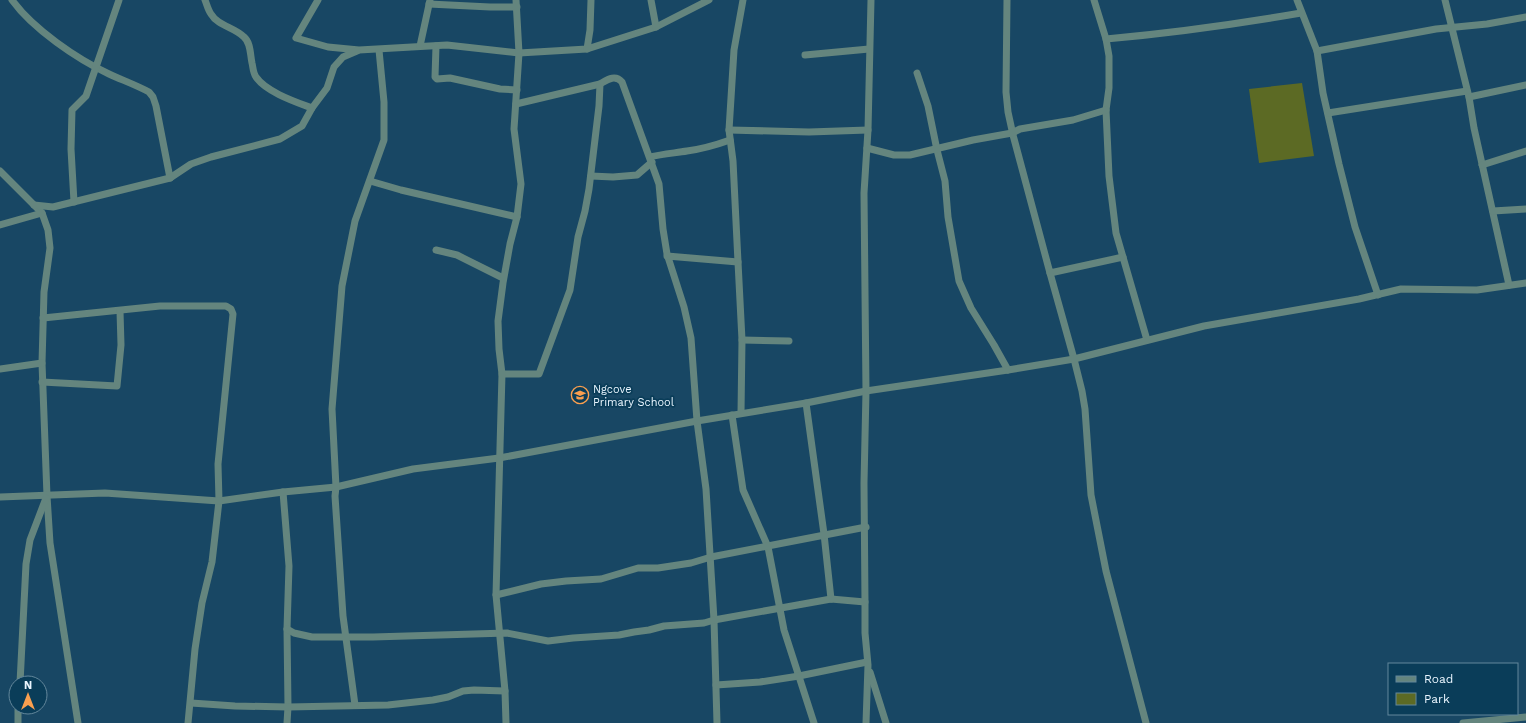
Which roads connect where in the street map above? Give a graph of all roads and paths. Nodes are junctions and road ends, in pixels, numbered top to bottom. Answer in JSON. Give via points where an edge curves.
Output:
{"nodes":[{"id":1,"x":12,"y":0,"type":"edge"},
{"id":2,"x":119,"y":0,"type":"edge"},
{"id":3,"x":205,"y":0,"type":"edge"},
{"id":4,"x":318,"y":0,"type":"edge"},
{"id":5,"x":591,"y":0,"type":"edge"},
{"id":6,"x":651,"y":0,"type":"edge"},
{"id":7,"x":709,"y":0,"type":"edge"},
{"id":8,"x":742,"y":0,"type":"edge"},
{"id":9,"x":871,"y":0,"type":"edge"},
{"id":10,"x":1007,"y":0,"type":"edge"},
{"id":11,"x":1094,"y":0,"type":"edge"},
{"id":12,"x":1297,"y":0,"type":"edge"},
{"id":13,"x":1445,"y":0,"type":"edge"},
{"id":14,"x":430,"y":2,"type":"edge"},
{"id":15,"x":517,"y":3,"type":"edge"},
{"id":16,"x":1301,"y":13,"type":"junction"},
{"id":17,"x":1526,"y":17,"type":"edge"},
{"id":18,"x":656,"y":27,"type":"junction"},
{"id":19,"x":1451,"y":27,"type":"junction"},
{"id":20,"x":1106,"y":39,"type":"junction"},
{"id":21,"x":420,"y":46,"type":"junction"},
{"id":22,"x":436,"y":46,"type":"junction"},
{"id":23,"x":587,"y":49,"type":"junction"},
{"id":24,"x":869,"y":49,"type":"junction"},
{"id":25,"x":359,"y":50,"type":"junction"},
{"id":26,"x":380,"y":50,"type":"junction"},
{"id":27,"x":1317,"y":51,"type":"junction"},
{"id":28,"x":519,"y":53,"type":"junction"},
{"id":29,"x":805,"y":55,"type":"dead end"},
{"id":30,"x":97,"y":68,"type":"junction"},
{"id":31,"x":917,"y":73,"type":"dead end"},
{"id":32,"x":600,"y":84,"type":"junction"},
{"id":33,"x":1526,"y":85,"type":"edge"},
{"id":34,"x":517,"y":90,"type":"junction"},
{"id":35,"x":1468,"y":94,"type":"junction"},
{"id":36,"x":516,"y":104,"type":"junction"},
{"id":37,"x":312,"y":108,"type":"junction"},
{"id":38,"x":1106,"y":110,"type":"junction"},
{"id":39,"x":1328,"y":113,"type":"junction"},
{"id":40,"x":729,"y":130,"type":"junction"},
{"id":41,"x":868,"y":130,"type":"junction"},
{"id":42,"x":1012,"y":133,"type":"junction"},
{"id":43,"x":730,"y":140,"type":"junction"},
{"id":44,"x":867,"y":148,"type":"junction"},
{"id":45,"x":937,"y":150,"type":"junction"},
{"id":46,"x":1526,"y":151,"type":"edge"},
{"id":47,"x":651,"y":159,"type":"junction"},
{"id":48,"x":1482,"y":165,"type":"junction"},
{"id":49,"x":0,"y":171,"type":"edge"},
{"id":50,"x":591,"y":176,"type":"junction"},
{"id":51,"x":170,"y":178,"type":"junction"},
{"id":52,"x":370,"y":181,"type":"junction"},
{"id":53,"x":74,"y":202,"type":"junction"},
{"id":54,"x":34,"y":205,"type":"junction"},
{"id":55,"x":1526,"y":209,"type":"edge"},
{"id":56,"x":1493,"y":211,"type":"junction"},
{"id":57,"x":42,"y":213,"type":"junction"},
{"id":58,"x":517,"y":217,"type":"junction"},
{"id":59,"x":0,"y":225,"type":"edge"},
{"id":60,"x":436,"y":250,"type":"dead end"},
{"id":61,"x":667,"y":256,"type":"junction"},
{"id":62,"x":1123,"y":257,"type":"junction"},
{"id":63,"x":738,"y":262,"type":"junction"},
{"id":64,"x":1050,"y":273,"type":"junction"},
{"id":65,"x":503,"y":278,"type":"junction"},
{"id":66,"x":1526,"y":283,"type":"edge"},
{"id":67,"x":1508,"y":285,"type":"junction"},
{"id":68,"x":1378,"y":295,"type":"junction"},
{"id":69,"x":120,"y":311,"type":"junction"},
{"id":70,"x":43,"y":318,"type":"junction"},
{"id":71,"x":742,"y":340,"type":"junction"},
{"id":72,"x":1147,"y":340,"type":"junction"},
{"id":73,"x":789,"y":341,"type":"dead end"},
{"id":74,"x":1074,"y":359,"type":"junction"},
{"id":75,"x":42,"y":363,"type":"junction"},
{"id":76,"x":0,"y":370,"type":"edge"},
{"id":77,"x":1008,"y":370,"type":"junction"},
{"id":78,"x":502,"y":374,"type":"junction"},
{"id":79,"x":42,"y":382,"type":"junction"},
{"id":80,"x":866,"y":390,"type":"junction"},
{"id":81,"x":806,"y":403,"type":"junction"},
{"id":82,"x":741,"y":413,"type":"junction"},
{"id":83,"x":732,"y":415,"type":"junction"},
{"id":84,"x":697,"y":421,"type":"junction"},
{"id":85,"x":499,"y":458,"type":"junction"},
{"id":86,"x":336,"y":487,"type":"junction"},
{"id":87,"x":283,"y":492,"type":"junction"},
{"id":88,"x":47,"y":496,"type":"junction"},
{"id":89,"x":0,"y":498,"type":"edge"},
{"id":90,"x":219,"y":501,"type":"junction"},
{"id":91,"x":866,"y":527,"type":"junction"},
{"id":92,"x":824,"y":534,"type":"junction"},
{"id":93,"x":768,"y":547,"type":"junction"},
{"id":94,"x":711,"y":557,"type":"junction"},
{"id":95,"x":496,"y":595,"type":"junction"},
{"id":96,"x":831,"y":599,"type":"junction"},
{"id":97,"x":865,"y":602,"type":"junction"},
{"id":98,"x":780,"y":608,"type":"junction"},
{"id":99,"x":714,"y":620,"type":"junction"},
{"id":100,"x":287,"y":629,"type":"junction"},
{"id":101,"x":500,"y":634,"type":"junction"},
{"id":102,"x":345,"y":636,"type":"junction"},
{"id":103,"x":868,"y":664,"type":"junction"},
{"id":104,"x":21,"y":675,"type":"edge"},
{"id":105,"x":799,"y":676,"type":"junction"},
{"id":106,"x":716,"y":685,"type":"junction"},
{"id":107,"x":506,"y":691,"type":"junction"},
{"id":108,"x":191,"y":703,"type":"junction"},
{"id":109,"x":355,"y":705,"type":"junction"},
{"id":110,"x":288,"y":707,"type":"junction"},
{"id":111,"x":1526,"y":717,"type":"edge"},
{"id":112,"x":78,"y":723,"type":"edge"},
{"id":113,"x":188,"y":723,"type":"edge"},
{"id":114,"x":287,"y":723,"type":"edge"},
{"id":115,"x":506,"y":723,"type":"edge"},
{"id":116,"x":717,"y":723,"type":"edge"},
{"id":117,"x":814,"y":723,"type":"edge"},
{"id":118,"x":866,"y":723,"type":"edge"},
{"id":119,"x":886,"y":723,"type":"edge"},
{"id":120,"x":1146,"y":723,"type":"edge"},
{"id":121,"x":1464,"y":723,"type":"edge"}],
"edges":[{"from":1,"to":30,"type":"street","via":[[40,30]]},
{"from":2,"to":30,"type":"street"},
{"from":3,"to":37,"type":"street","via":[[215,20],[238,32],[247,41],[254,72],[262,85]]},
{"from":4,"to":25,"type":"street","via":[[296,38],[328,47]]},
{"from":5,"to":23,"type":"street"},
{"from":6,"to":18,"type":"street"},
{"from":7,"to":18,"type":"street"},
{"from":8,"to":40,"type":"street","via":[[734,50]]},
{"from":9,"to":24,"type":"street"},
{"from":10,"to":42,"type":"street","via":[[1006,92]]},
{"from":11,"to":20,"type":"street"},
{"from":12,"to":16,"type":"street"},
{"from":13,"to":19,"type":"street"},
{"from":14,"to":15,"type":"street","via":[[490,7]]},
{"from":14,"to":21,"type":"street"},
{"from":15,"to":28,"type":"street"},
{"from":16,"to":20,"type":"street","via":[[1249,22]]},
{"from":16,"to":27,"type":"street"},
{"from":17,"to":19,"type":"street"},
{"from":18,"to":23,"type":"street"},
{"from":19,"to":27,"type":"street"},
{"from":19,"to":35,"type":"street"},
{"from":20,"to":38,"type":"street","via":[[1109,66]]},
{"from":21,"to":22,"type":"street"},
{"from":21,"to":26,"type":"street"},
{"from":22,"to":28,"type":"street"},
{"from":22,"to":34,"type":"street","via":[[435,77],[438,79],[450,78],[500,89]]},
{"from":23,"to":28,"type":"street"},
{"from":24,"to":29,"type":"street"},
{"from":24,"to":41,"type":"street"},
{"from":25,"to":26,"type":"street"},
{"from":25,"to":37,"type":"street","via":[[342,57],[334,67],[327,88]]},
{"from":26,"to":52,"type":"street","via":[[384,140]]},
{"from":27,"to":39,"type":"street"},
{"from":28,"to":34,"type":"street"},
{"from":30,"to":51,"type":"street","via":[[149,92],[153,97]]},
{"from":30,"to":53,"type":"street","via":[[86,96],[72,110],[71,157]]},
{"from":31,"to":45,"type":"street","via":[[928,106]]},
{"from":32,"to":36,"type":"street"},
{"from":32,"to":47,"type":"street","via":[[612,78],[618,78],[622,82]]},
{"from":32,"to":50,"type":"street"},
{"from":33,"to":35,"type":"street"},
{"from":34,"to":36,"type":"street"},
{"from":35,"to":39,"type":"street"},
{"from":35,"to":48,"type":"street"},
{"from":36,"to":58,"type":"street","via":[[514,129],[520,184]]},
{"from":37,"to":51,"type":"street","via":[[302,126],[280,139],[210,157],[191,164]]},
{"from":38,"to":42,"type":"street"},
{"from":38,"to":62,"type":"street","via":[[1111,197],[1116,233]]},
{"from":39,"to":68,"type":"street","via":[[1355,227]]},
{"from":40,"to":41,"type":"street"},
{"from":40,"to":43,"type":"street"},
{"from":41,"to":44,"type":"street"},
{"from":42,"to":45,"type":"street"},
{"from":42,"to":64,"type":"street"},
{"from":43,"to":47,"type":"street","via":[[704,148],[666,153]]},
{"from":43,"to":63,"type":"street"},
{"from":44,"to":45,"type":"street","via":[[901,156]]},
{"from":44,"to":80,"type":"street","via":[[864,194]]},
{"from":45,"to":77,"type":"street","via":[[945,181],[948,217],[959,281],[971,308]]},
{"from":46,"to":48,"type":"street"},
{"from":47,"to":50,"type":"street","via":[[637,175]]},
{"from":47,"to":61,"type":"street","via":[[660,184]]},
{"from":48,"to":56,"type":"street"},
{"from":49,"to":54,"type":"street"},
{"from":50,"to":78,"type":"street","via":[[570,290],[540,372],[534,375]]},
{"from":51,"to":53,"type":"street"},
{"from":52,"to":58,"type":"street"},
{"from":52,"to":86,"type":"street","via":[[352,235],[342,286],[332,408]]},
{"from":53,"to":54,"type":"street","via":[[53,207]]},
{"from":54,"to":57,"type":"street"},
{"from":55,"to":56,"type":"street"},
{"from":56,"to":67,"type":"street"},
{"from":57,"to":59,"type":"street"},
{"from":57,"to":70,"type":"street","via":[[48,230],[50,248]]},
{"from":58,"to":65,"type":"street"},
{"from":60,"to":65,"type":"street","via":[[457,255]]},
{"from":61,"to":63,"type":"street"},
{"from":61,"to":84,"type":"street","via":[[691,338]]},
{"from":62,"to":64,"type":"street"},
{"from":62,"to":72,"type":"street"},
{"from":63,"to":71,"type":"street"},
{"from":64,"to":74,"type":"street"},
{"from":65,"to":78,"type":"street","via":[[498,321]]},
{"from":66,"to":67,"type":"street"},
{"from":67,"to":68,"type":"street","via":[[1477,290],[1401,289]]},
{"from":68,"to":72,"type":"street","via":[[1227,321]]},
{"from":69,"to":70,"type":"street"},
{"from":69,"to":79,"type":"street","via":[[121,345],[117,386]]},
{"from":69,"to":90,"type":"street","via":[[160,306],[226,306],[231,309],[233,314],[229,364],[218,464]]},
{"from":70,"to":75,"type":"street"},
{"from":71,"to":73,"type":"street"},
{"from":71,"to":82,"type":"street"},
{"from":72,"to":74,"type":"street"},
{"from":74,"to":77,"type":"street"},
{"from":74,"to":120,"type":"street","via":[[1085,409],[1094,515]]},
{"from":75,"to":76,"type":"street"},
{"from":75,"to":79,"type":"street"},
{"from":77,"to":80,"type":"street"},
{"from":78,"to":85,"type":"street"},
{"from":79,"to":88,"type":"street"},
{"from":80,"to":81,"type":"street"},
{"from":80,"to":91,"type":"street"},
{"from":81,"to":82,"type":"street"},
{"from":81,"to":92,"type":"street"},
{"from":82,"to":83,"type":"street"},
{"from":83,"to":84,"type":"street"},
{"from":83,"to":93,"type":"street","via":[[743,490]]},
{"from":84,"to":85,"type":"street"},
{"from":84,"to":94,"type":"street"},
{"from":85,"to":86,"type":"street","via":[[413,469]]},
{"from":85,"to":95,"type":"street"},
{"from":86,"to":87,"type":"street"},
{"from":86,"to":102,"type":"street"},
{"from":87,"to":90,"type":"street"},
{"from":87,"to":100,"type":"street","via":[[289,552]]},
{"from":88,"to":89,"type":"street"},
{"from":88,"to":90,"type":"street","via":[[105,493]]},
{"from":88,"to":104,"type":"street","via":[[30,540],[24,577]]},
{"from":88,"to":112,"type":"street","via":[[50,543]]},
{"from":90,"to":108,"type":"street","via":[[212,562],[203,596],[195,649]]},
{"from":91,"to":92,"type":"street"},
{"from":91,"to":97,"type":"street"},
{"from":92,"to":93,"type":"street"},
{"from":92,"to":96,"type":"street"},
{"from":93,"to":94,"type":"street"},
{"from":93,"to":98,"type":"street"},
{"from":94,"to":95,"type":"street","via":[[658,568],[638,568],[601,579],[541,584]]},
{"from":94,"to":99,"type":"street"},
{"from":95,"to":101,"type":"street"},
{"from":96,"to":97,"type":"street"},
{"from":96,"to":98,"type":"street"},
{"from":97,"to":103,"type":"street"},
{"from":98,"to":99,"type":"street"},
{"from":98,"to":105,"type":"street","via":[[784,630]]},
{"from":99,"to":101,"type":"street","via":[[619,635],[548,641]]},
{"from":99,"to":106,"type":"street"},
{"from":100,"to":102,"type":"street","via":[[308,636]]},
{"from":100,"to":110,"type":"street"},
{"from":101,"to":102,"type":"street"},
{"from":101,"to":107,"type":"street"},
{"from":102,"to":109,"type":"street"},
{"from":103,"to":105,"type":"street"},
{"from":103,"to":118,"type":"street"},
{"from":103,"to":119,"type":"street"},
{"from":105,"to":106,"type":"street"},
{"from":105,"to":117,"type":"street"},
{"from":106,"to":116,"type":"street"},
{"from":107,"to":109,"type":"street","via":[[463,691],[433,700],[388,705]]},
{"from":107,"to":115,"type":"street"},
{"from":108,"to":110,"type":"street"},
{"from":108,"to":113,"type":"street"},
{"from":109,"to":110,"type":"street"},
{"from":110,"to":114,"type":"street"},
{"from":111,"to":121,"type":"street"}]}
